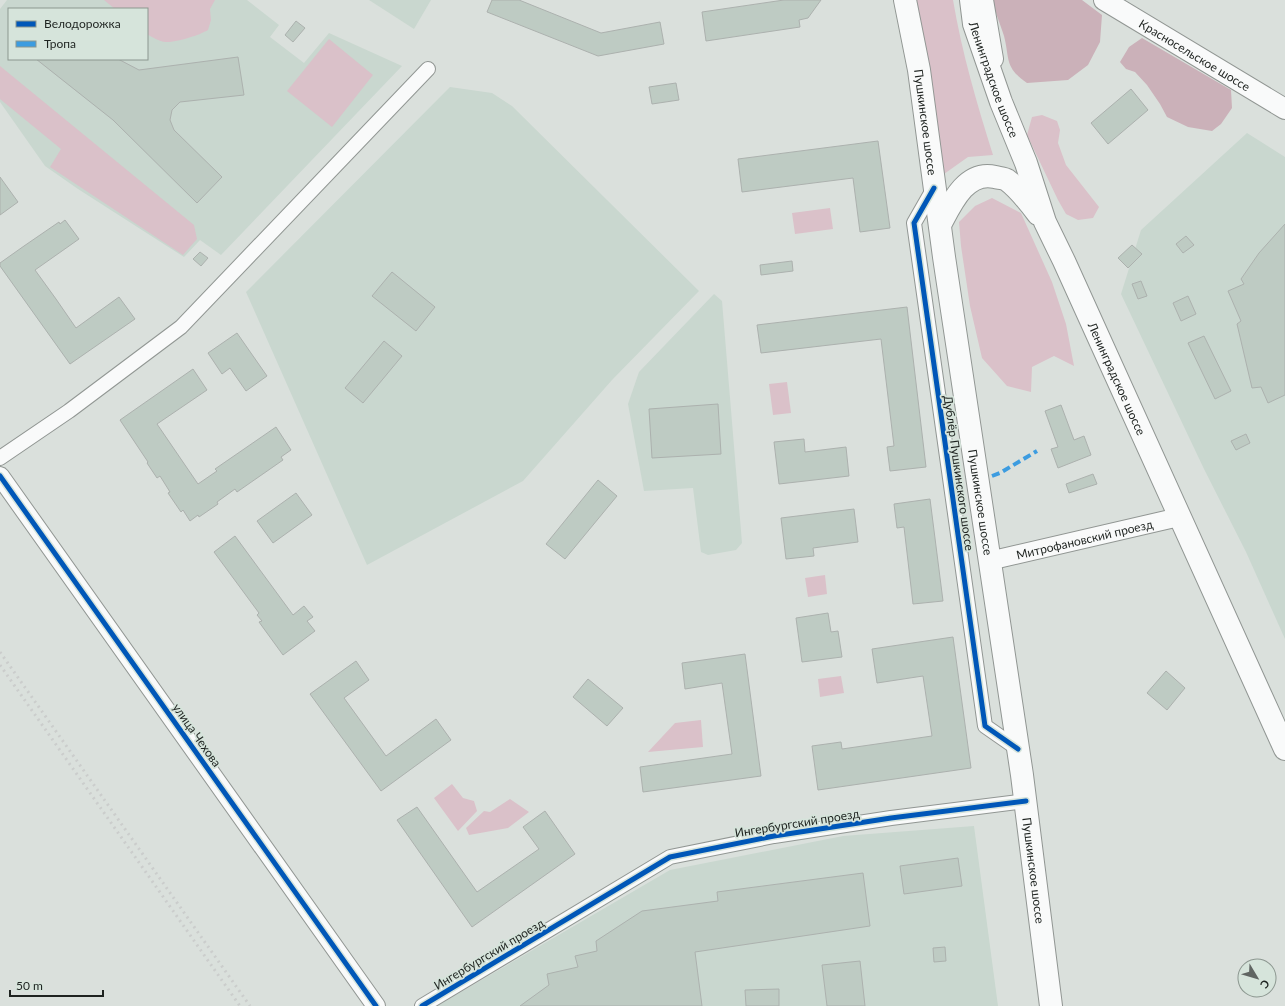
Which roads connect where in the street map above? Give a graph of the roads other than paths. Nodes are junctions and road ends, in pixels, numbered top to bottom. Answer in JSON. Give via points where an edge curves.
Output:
{"nodes":[{"id":1,"x":905,"y":0,"type":"edge"},
{"id":2,"x":970,"y":0,"type":"edge"},
{"id":3,"x":983,"y":0,"type":"edge"},
{"id":4,"x":1104,"y":0,"type":"edge"},
{"id":5,"x":428,"y":69,"type":"dead end"},
{"id":6,"x":1001,"y":102,"type":"junction"},
{"id":7,"x":1285,"y":109,"type":"edge"},
{"id":8,"x":934,"y":188,"type":"junction"},
{"id":9,"x":1045,"y":222,"type":"junction"},
{"id":10,"x":940,"y":225,"type":"junction"},
{"id":11,"x":0,"y":458,"type":"edge"},
{"id":12,"x":0,"y":476,"type":"edge"},
{"id":13,"x":1179,"y":517,"type":"junction"},
{"id":14,"x":989,"y":561,"type":"junction"},
{"id":15,"x":1284,"y":744,"type":"edge"},
{"id":16,"x":1018,"y":749,"type":"junction"},
{"id":17,"x":1026,"y":801,"type":"junction"},
{"id":18,"x":376,"y":1006,"type":"edge"},
{"id":19,"x":422,"y":1006,"type":"edge"},
{"id":20,"x":1051,"y":1006,"type":"edge"}],
"edges":[{"from":1,"to":8,"type":"main road","name":"Пушкинское шоссе","via":[[919,70]]},
{"from":2,"to":6,"type":"main road","name":"Ленинградское шоссе","via":[[974,24]]},
{"from":3,"to":6,"type":"main road"},
{"from":4,"to":7,"type":"main road","name":"Красносельское шоссе"},
{"from":5,"to":11,"type":"street","via":[[181,326]]},
{"from":6,"to":9,"type":"main road","name":"Ленинградское шоссе","via":[[1026,163]]},
{"from":8,"to":10,"type":"main road","name":"Пушкинское шоссе"},
{"from":8,"to":16,"type":"street","name":"Дублёр Пушкинского шоссе","via":[[914,223],[985,726]]},
{"from":9,"to":10,"type":"main road","via":[[1006,179],[990,175],[974,178],[954,197]]},
{"from":9,"to":13,"type":"main road","name":"Ленинградское шоссе"},
{"from":10,"to":14,"type":"main road","name":"Пушкинское шоссе"},
{"from":12,"to":18,"type":"street","name":"улица Чехова"},
{"from":13,"to":14,"type":"street","name":"Митрофановский проезд"},
{"from":13,"to":15,"type":"main road","name":"Ленинградское шоссе"},
{"from":14,"to":16,"type":"main road","name":"Пушкинское шоссе"},
{"from":16,"to":17,"type":"main road","name":"Пушкинское шоссе"},
{"from":17,"to":19,"type":"street","name":"Ингербургский проезд","via":[[774,836],[670,857]]},
{"from":17,"to":20,"type":"main road","name":"Пушкинское шоссе"}]}
